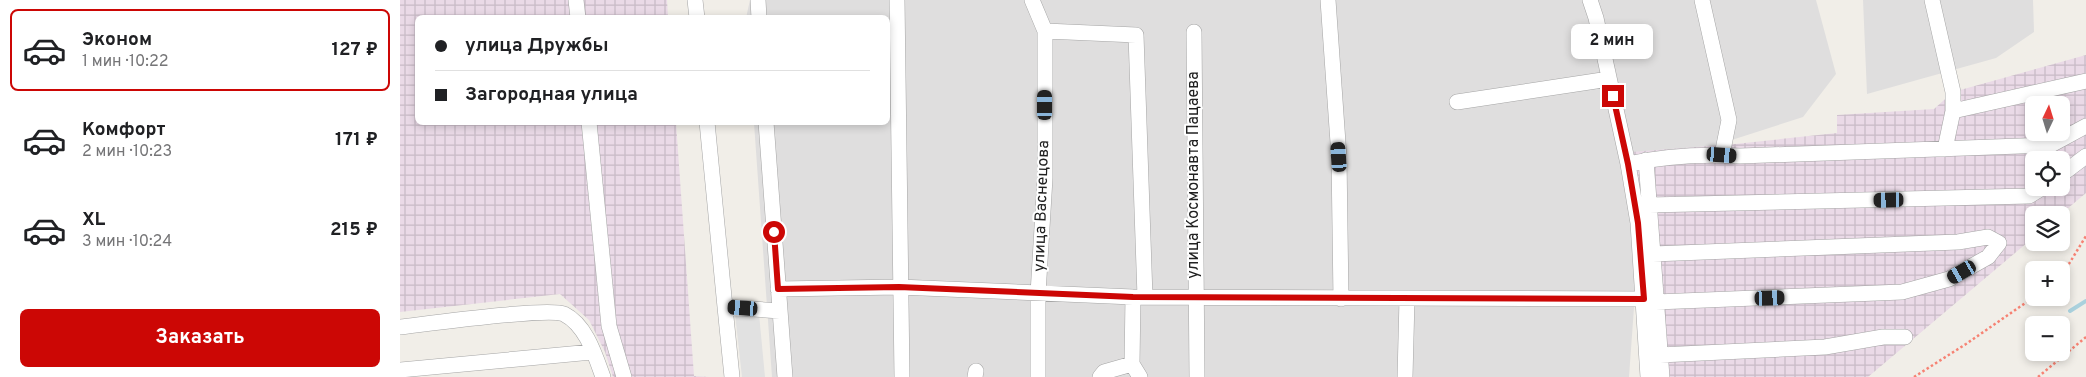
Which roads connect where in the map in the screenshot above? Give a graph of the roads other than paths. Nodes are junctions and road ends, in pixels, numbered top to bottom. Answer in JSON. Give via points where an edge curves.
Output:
{"nodes":[{"id":1,"x":576,"y":0,"type":"edge"},
{"id":2,"x":695,"y":0,"type":"edge"},
{"id":3,"x":758,"y":0,"type":"edge"},
{"id":4,"x":897,"y":0,"type":"edge"},
{"id":5,"x":1032,"y":0,"type":"edge"},
{"id":6,"x":1328,"y":0,"type":"edge"},
{"id":7,"x":1590,"y":0,"type":"edge"},
{"id":8,"x":1702,"y":0,"type":"edge"},
{"id":9,"x":1932,"y":0,"type":"edge"},
{"id":10,"x":578,"y":15,"type":"edge"},
{"id":11,"x":697,"y":15,"type":"edge"},
{"id":12,"x":759,"y":15,"type":"edge"},
{"id":13,"x":1045,"y":31,"type":"junction"},
{"id":14,"x":1194,"y":32,"type":"dead end"},
{"id":15,"x":1609,"y":79,"type":"junction"},
{"id":16,"x":2086,"y":81,"type":"edge"},
{"id":17,"x":1457,"y":102,"type":"dead end"},
{"id":18,"x":1953,"y":111,"type":"junction"},
{"id":19,"x":589,"y":125,"type":"edge"},
{"id":20,"x":707,"y":125,"type":"edge"},
{"id":21,"x":766,"y":125,"type":"edge"},
{"id":22,"x":2086,"y":126,"type":"edge"},
{"id":23,"x":1945,"y":149,"type":"junction"},
{"id":24,"x":1722,"y":155,"type":"junction"},
{"id":25,"x":2086,"y":156,"type":"edge"},
{"id":26,"x":1646,"y":160,"type":"junction"},
{"id":27,"x":1628,"y":164,"type":"junction"},
{"id":28,"x":2070,"y":168,"type":"edge"},
{"id":29,"x":2029,"y":196,"type":"edge"},
{"id":30,"x":1649,"y":206,"type":"junction"},
{"id":31,"x":1653,"y":254,"type":"junction"},
{"id":32,"x":899,"y":287,"type":"junction"},
{"id":33,"x":778,"y":289,"type":"junction"},
{"id":34,"x":1038,"y":294,"type":"junction"},
{"id":35,"x":1139,"y":297,"type":"junction"},
{"id":36,"x":1195,"y":297,"type":"junction"},
{"id":37,"x":1341,"y":299,"type":"junction"},
{"id":38,"x":1407,"y":300,"type":"junction"},
{"id":39,"x":1650,"y":301,"type":"junction"},
{"id":40,"x":725,"y":307,"type":"junction"},
{"id":41,"x":780,"y":311,"type":"junction"},
{"id":42,"x":400,"y":327,"type":"edge"},
{"id":43,"x":1905,"y":337,"type":"dead end"},
{"id":44,"x":592,"y":352,"type":"junction"},
{"id":45,"x":1660,"y":355,"type":"junction"},
{"id":46,"x":400,"y":370,"type":"edge"},
{"id":47,"x":1136,"y":370,"type":"edge"},
{"id":48,"x":603,"y":377,"type":"edge"},
{"id":49,"x":624,"y":377,"type":"edge"},
{"id":50,"x":732,"y":377,"type":"edge"},
{"id":51,"x":785,"y":377,"type":"edge"},
{"id":52,"x":902,"y":377,"type":"edge"},
{"id":53,"x":1038,"y":377,"type":"edge"},
{"id":54,"x":1100,"y":377,"type":"edge"},
{"id":55,"x":1197,"y":377,"type":"edge"},
{"id":56,"x":1405,"y":377,"type":"edge"},
{"id":57,"x":1648,"y":377,"type":"edge"},
{"id":58,"x":1662,"y":377,"type":"edge"}],
"edges":[{"from":1,"to":10,"type":"street"},
{"from":2,"to":11,"type":"street"},
{"from":3,"to":12,"type":"street"},
{"from":4,"to":32,"type":"street"},
{"from":5,"to":13,"type":"street","name":"улица Васнецова"},
{"from":6,"to":37,"type":"street","via":[[1339,157]]},
{"from":7,"to":15,"type":"street"},
{"from":8,"to":24,"type":"street","via":[[1729,120]]},
{"from":9,"to":18,"type":"street","via":[[1953,92]]},
{"from":13,"to":34,"type":"street","name":"улица Васнецова","via":[[1044,178]]},
{"from":13,"to":35,"type":"street","via":[[1136,35]]},
{"from":14,"to":36,"type":"street","name":"улица Космонавта Пацаева"},
{"from":15,"to":17,"type":"street"},
{"from":15,"to":27,"type":"street"},
{"from":16,"to":18,"type":"street"},
{"from":18,"to":23,"type":"street"},
{"from":19,"to":49,"type":"street","via":[[610,326]]},
{"from":20,"to":40,"type":"street"},
{"from":21,"to":33,"type":"street"},
{"from":22,"to":23,"type":"street","via":[[2051,145]]},
{"from":23,"to":24,"type":"street"},
{"from":24,"to":26,"type":"street"},
{"from":25,"to":28,"type":"street"},
{"from":26,"to":27,"type":"street"},
{"from":26,"to":30,"type":"street"},
{"from":27,"to":39,"type":"street"},
{"from":29,"to":30,"type":"street"},
{"from":30,"to":31,"type":"street"},
{"from":31,"to":39,"type":"street"},
{"from":31,"to":39,"type":"street","via":[[1958,242],[1988,237],[1999,243],[1988,257],[1949,279],[1902,292]]},
{"from":32,"to":33,"type":"street"},
{"from":32,"to":34,"type":"street"},
{"from":32,"to":52,"type":"street"},
{"from":33,"to":41,"type":"street"},
{"from":34,"to":35,"type":"street"},
{"from":34,"to":53,"type":"street","name":"улица Васнецова"},
{"from":35,"to":36,"type":"street"},
{"from":35,"to":47,"type":"street"},
{"from":36,"to":37,"type":"street"},
{"from":36,"to":55,"type":"street","name":"улица Космонавта Пацаева"},
{"from":37,"to":38,"type":"street"},
{"from":38,"to":39,"type":"street"},
{"from":38,"to":56,"type":"street"},
{"from":39,"to":45,"type":"street"},
{"from":39,"to":57,"type":"street"},
{"from":40,"to":41,"type":"street"},
{"from":40,"to":50,"type":"street"},
{"from":41,"to":51,"type":"street"},
{"from":42,"to":44,"type":"street","via":[[538,312],[562,313],[581,326]]},
{"from":43,"to":45,"type":"street","via":[[1882,337],[1825,346]]},
{"from":44,"to":46,"type":"street"},
{"from":44,"to":48,"type":"street"},
{"from":45,"to":58,"type":"street"},
{"from":47,"to":54,"type":"street","via":[[1104,372]]}]}
